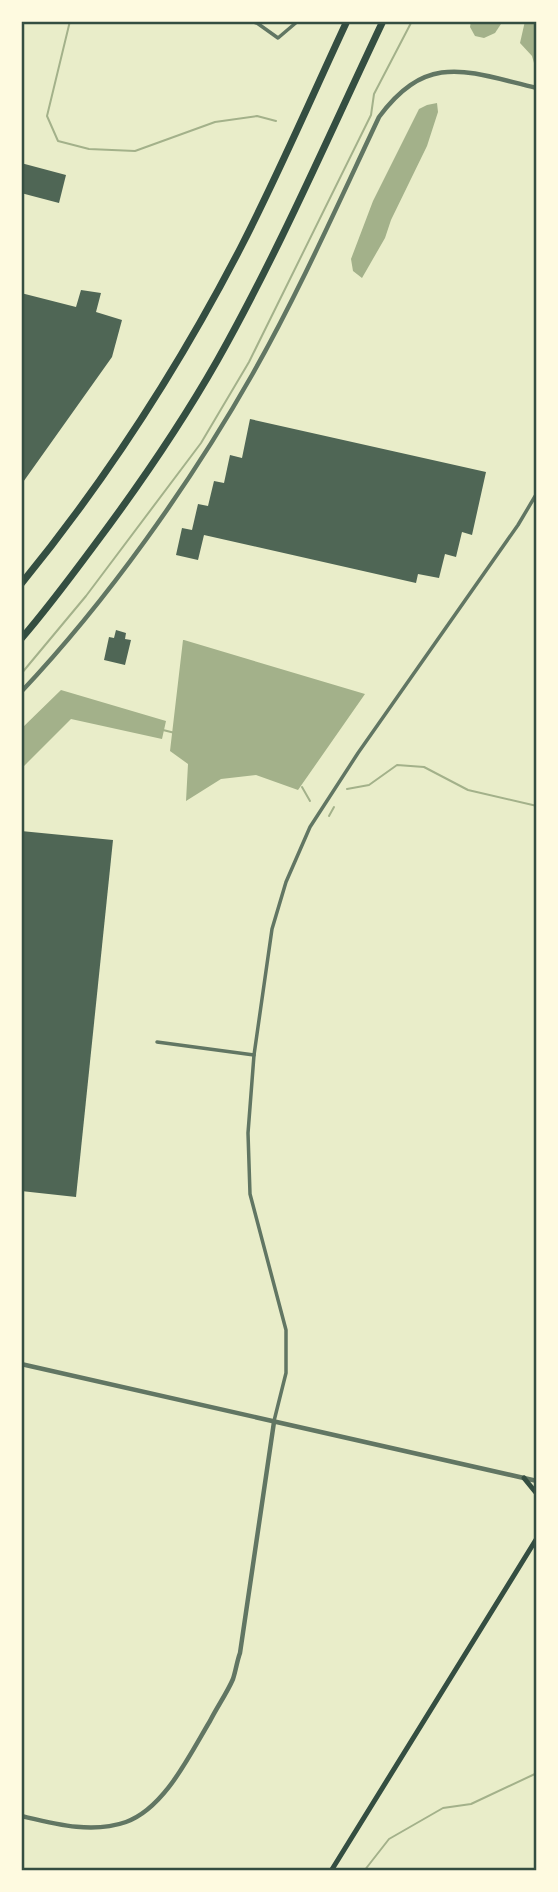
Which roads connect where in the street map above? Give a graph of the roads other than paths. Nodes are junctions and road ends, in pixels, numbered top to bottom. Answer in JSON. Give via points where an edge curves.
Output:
{"nodes":[{"id":1,"x":248,"y":21,"type":"edge"},
{"id":2,"x":299,"y":21,"type":"edge"},
{"id":3,"x":347,"y":21,"type":"edge"},
{"id":4,"x":383,"y":21,"type":"edge"},
{"id":5,"x":537,"y":88,"type":"edge"},
{"id":6,"x":537,"y":493,"type":"edge"},
{"id":7,"x":21,"y":584,"type":"edge"},
{"id":8,"x":21,"y":639,"type":"edge"},
{"id":9,"x":21,"y":692,"type":"edge"},
{"id":10,"x":157,"y":1042,"type":"dead end"},
{"id":11,"x":254,"y":1055,"type":"junction"},
{"id":12,"x":21,"y":1364,"type":"edge"},
{"id":13,"x":274,"y":1422,"type":"junction"},
{"id":14,"x":524,"y":1478,"type":"junction"},
{"id":15,"x":537,"y":1481,"type":"edge"},
{"id":16,"x":537,"y":1494,"type":"edge"},
{"id":17,"x":537,"y":1538,"type":"edge"},
{"id":18,"x":21,"y":1816,"type":"edge"},
{"id":19,"x":331,"y":1871,"type":"edge"}],
"edges":[{"from":1,"to":2,"type":"street","via":[[278,38]]},
{"from":3,"to":7,"type":"highway","via":[[242,245],[188,341],[106,474]]},
{"from":4,"to":8,"type":"highway","via":[[217,360],[135,490]]},
{"from":5,"to":9,"type":"street","via":[[450,71],[415,81],[391,101],[253,374],[201,458],[106,591]]},
{"from":6,"to":11,"type":"street","via":[[310,827],[272,929]]},
{"from":10,"to":11,"type":"street"},
{"from":11,"to":13,"type":"street","via":[[248,1133],[250,1194],[286,1330],[284,1387]]},
{"from":12,"to":13,"type":"street"},
{"from":13,"to":14,"type":"street"},
{"from":13,"to":18,"type":"street","via":[[240,1653],[232,1680],[183,1767],[162,1796],[126,1822],[78,1827]]},
{"from":14,"to":15,"type":"street"},
{"from":14,"to":16,"type":"main road"},
{"from":17,"to":19,"type":"main road"}]}
